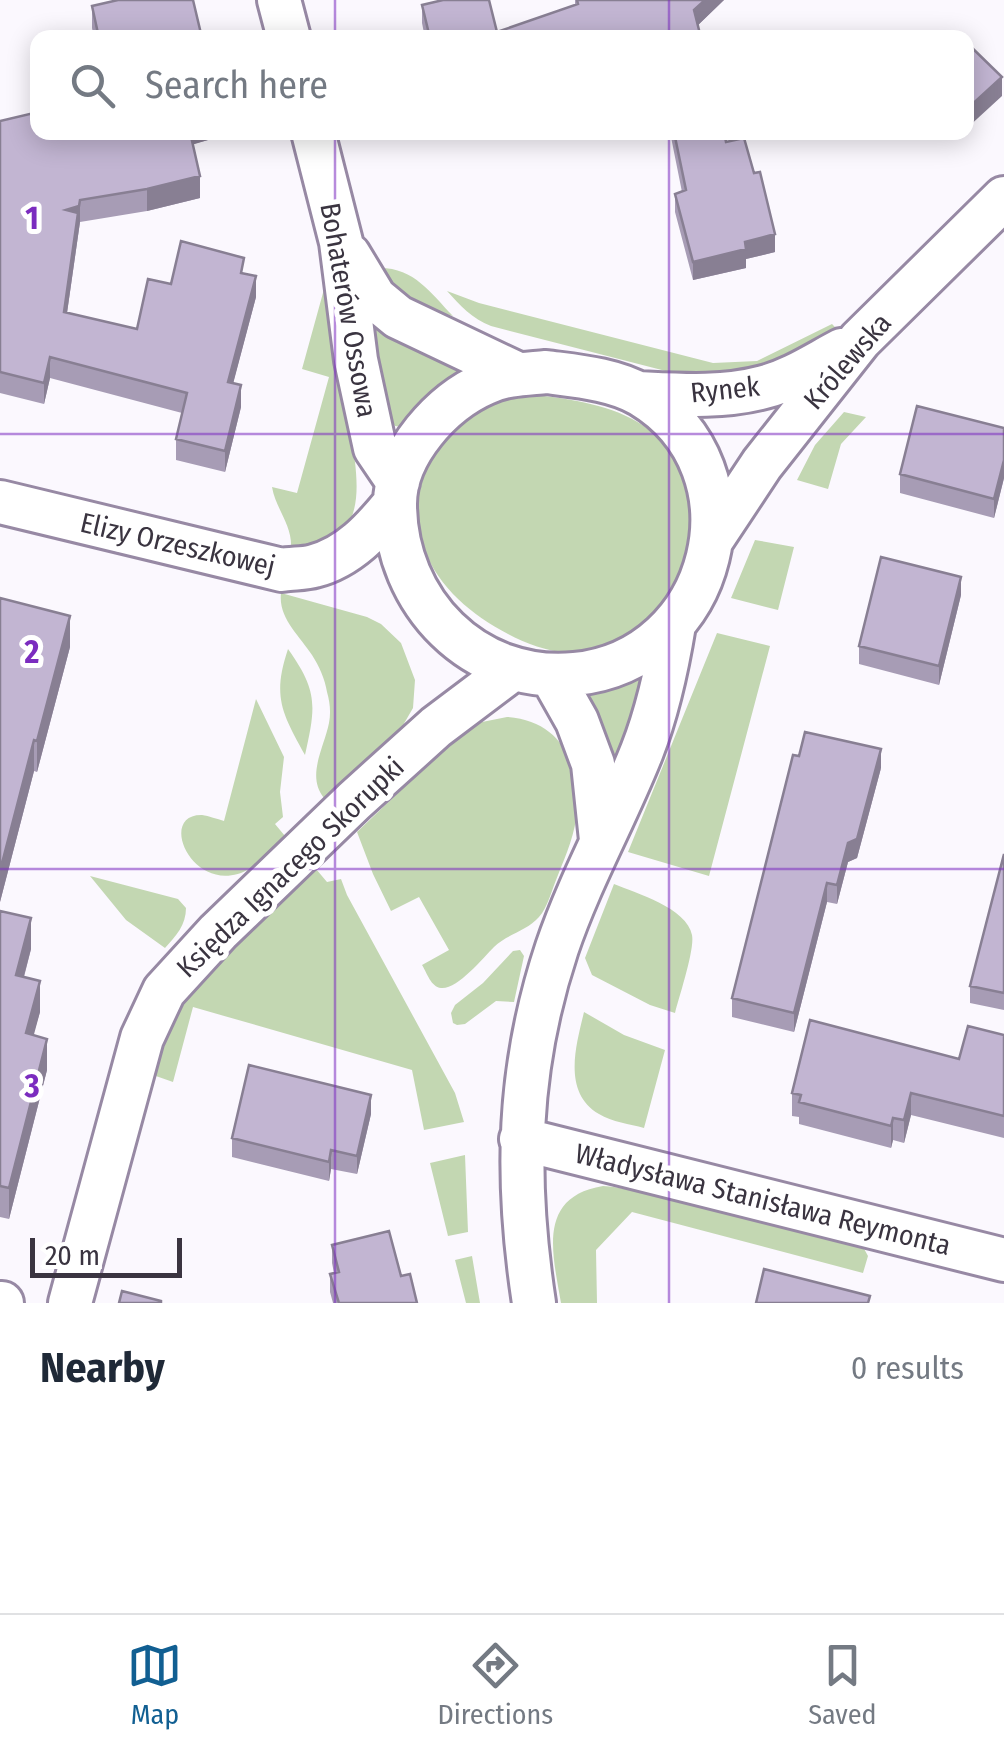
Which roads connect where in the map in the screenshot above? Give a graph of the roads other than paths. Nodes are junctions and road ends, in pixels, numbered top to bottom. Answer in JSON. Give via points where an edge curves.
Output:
{"nodes":[{"id":1,"x":279,"y":0,"type":"edge"},
{"id":2,"x":287,"y":30,"type":"edge"},
{"id":3,"x":315,"y":140,"type":"edge"},
{"id":4,"x":1004,"y":198,"type":"edge"},
{"id":5,"x":341,"y":242,"type":"junction"},
{"id":6,"x":860,"y":340,"type":"junction"},
{"id":7,"x":518,"y":374,"type":"junction"},
{"id":8,"x":639,"y":393,"type":"junction"},
{"id":9,"x":397,"y":492,"type":"junction"},
{"id":10,"x":0,"y":502,"type":"edge"},
{"id":11,"x":711,"y":542,"type":"junction"},
{"id":12,"x":674,"y":625,"type":"junction"},
{"id":13,"x":442,"y":627,"type":"junction"},
{"id":14,"x":532,"y":672,"type":"junction"},
{"id":15,"x":436,"y":726,"type":"junction"},
{"id":16,"x":602,"y":842,"type":"junction"},
{"id":17,"x":521,"y":1139,"type":"junction"},
{"id":18,"x":1004,"y":1260,"type":"edge"},
{"id":19,"x":70,"y":1303,"type":"edge"},
{"id":20,"x":534,"y":1303,"type":"edge"}],
"edges":[{"from":1,"to":2,"type":"street"},
{"from":3,"to":5,"type":"street","name":"Bohaterów Ossowa"},
{"from":4,"to":6,"type":"street","name":"Królewska"},
{"from":5,"to":7,"type":"street","via":[[374,298],[398,317]]},
{"from":5,"to":9,"type":"street","name":"Bohaterów Ossowa","via":[[374,448]]},
{"from":6,"to":8,"type":"street","name":"Rynek","via":[[766,387],[724,395]]},
{"from":6,"to":11,"type":"street","name":"Królewska","via":[[762,464]]},
{"from":7,"to":8,"type":"street","via":[[580,377]]},
{"from":7,"to":9,"type":"street","via":[[488,382],[442,412],[410,453]]},
{"from":8,"to":11,"type":"street","via":[[687,435],[700,461]]},
{"from":9,"to":10,"type":"street","name":"Elizy Orzeszkowej","via":[[372,531],[347,552],[282,570]]},
{"from":9,"to":13,"type":"street","via":[[401,551],[416,592]]},
{"from":11,"to":12,"type":"street","via":[[698,588]]},
{"from":12,"to":14,"type":"street","via":[[646,648],[592,672]]},
{"from":12,"to":16,"type":"street","via":[[643,750]]},
{"from":13,"to":14,"type":"street","via":[[468,648]]},
{"from":13,"to":15,"type":"street","via":[[449,678]]},
{"from":14,"to":15,"type":"street","name":"Księdza Ignacego Skorupki"},
{"from":14,"to":16,"type":"street","via":[[577,720],[592,764]]},
{"from":15,"to":19,"type":"street","name":"Księdza Ignacego Skorupki","via":[[284,867],[164,991],[142,1038]]},
{"from":16,"to":17,"type":"street","via":[[550,973],[529,1064]]},
{"from":17,"to":18,"type":"street","name":"Władysława Stanisława Reymonta"},
{"from":17,"to":20,"type":"street"}]}
